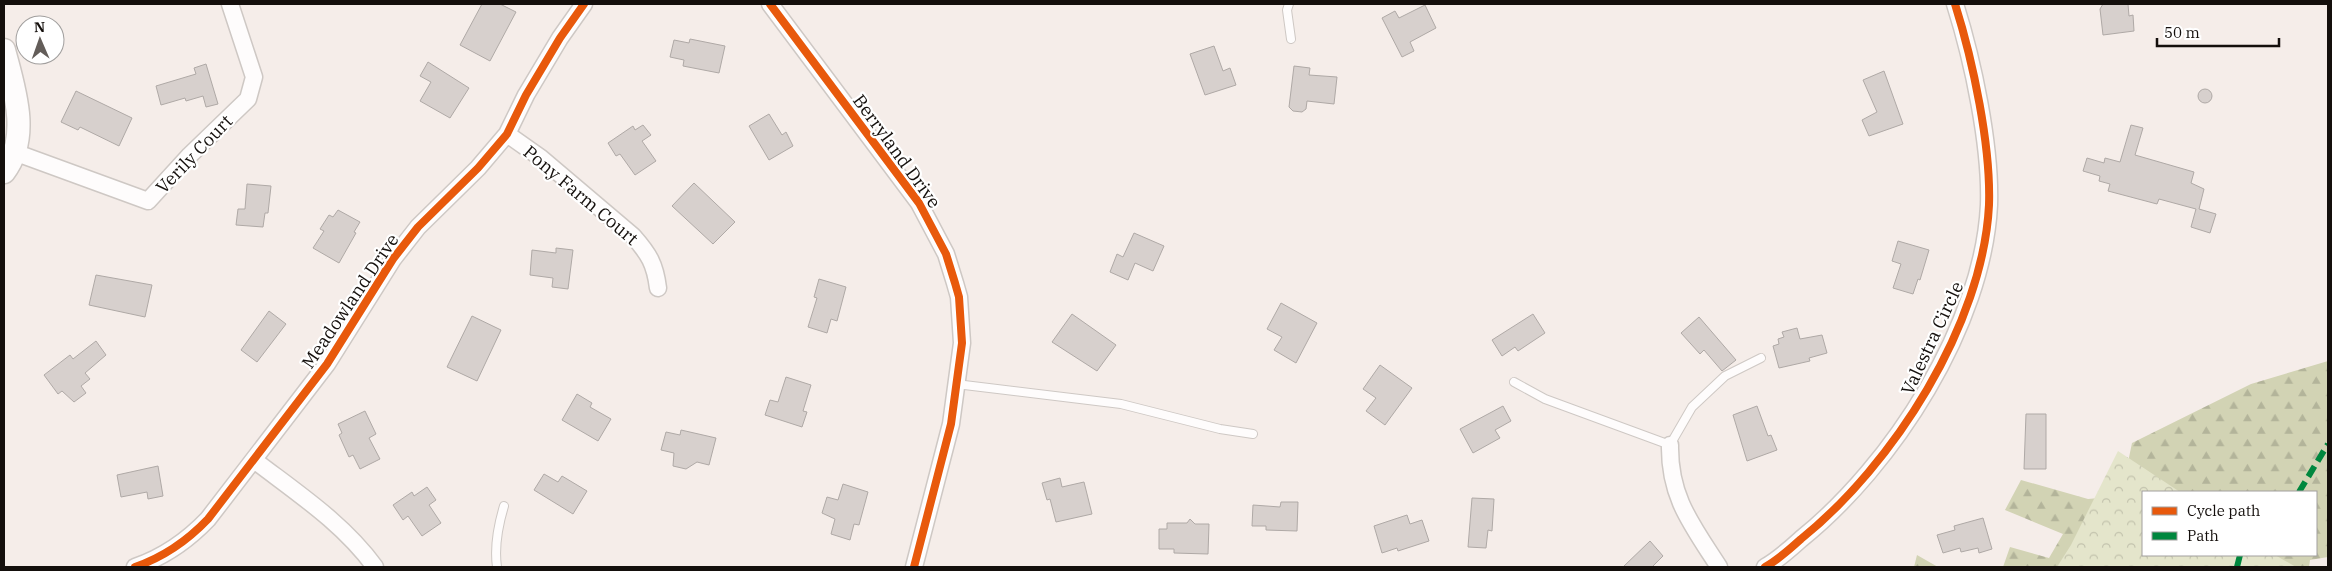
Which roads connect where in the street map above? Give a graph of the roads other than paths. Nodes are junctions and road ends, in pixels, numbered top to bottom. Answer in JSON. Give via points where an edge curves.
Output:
{"nodes":[{"id":1,"x":230,"y":4,"type":"edge"},
{"id":2,"x":584,"y":4,"type":"edge"},
{"id":3,"x":770,"y":4,"type":"edge"},
{"id":4,"x":1289,"y":4,"type":"edge"},
{"id":5,"x":1955,"y":4,"type":"edge"},
{"id":6,"x":1291,"y":39,"type":"dead end"},
{"id":7,"x":4,"y":50,"type":"edge"},
{"id":8,"x":507,"y":134,"type":"junction"},
{"id":9,"x":14,"y":152,"type":"junction"},
{"id":10,"x":4,"y":172,"type":"edge"},
{"id":11,"x":658,"y":288,"type":"dead end"},
{"id":12,"x":1761,"y":358,"type":"dead end"},
{"id":13,"x":1514,"y":382,"type":"dead end"},
{"id":14,"x":956,"y":384,"type":"junction"},
{"id":15,"x":1253,"y":434,"type":"dead end"},
{"id":16,"x":1670,"y":445,"type":"junction"},
{"id":17,"x":254,"y":460,"type":"junction"},
{"id":18,"x":504,"y":506,"type":"dead end"},
{"id":19,"x":135,"y":567,"type":"edge"},
{"id":20,"x":375,"y":567,"type":"edge"},
{"id":21,"x":497,"y":567,"type":"edge"},
{"id":22,"x":914,"y":567,"type":"edge"},
{"id":23,"x":1718,"y":567,"type":"edge"},
{"id":24,"x":1766,"y":567,"type":"edge"}],
"edges":[{"from":1,"to":9,"type":"street","name":"Verily Court","via":[[254,77],[248,99],[148,201]]},
{"from":2,"to":8,"type":"street","name":"Meadowland Drive","via":[[526,95]]},
{"from":3,"to":14,"type":"street","name":"Berryland Drive","via":[[913,195],[934,228],[959,297],[962,342]]},
{"from":4,"to":6,"type":"lane"},
{"from":5,"to":24,"type":"street","name":"Valestra Circle","via":[[1980,112],[1988,173],[1986,235],[1971,295],[1933,379],[1882,458],[1818,526]]},
{"from":7,"to":9,"type":"main road","via":[[18,115]]},
{"from":8,"to":11,"type":"street","name":"Pony Farm Court","via":[[541,158],[633,236],[655,268]]},
{"from":8,"to":17,"type":"street","name":"Meadowland Drive","via":[[478,168],[418,227],[393,259],[327,364]]},
{"from":9,"to":10,"type":"main road"},
{"from":12,"to":16,"type":"lane","via":[[1725,376],[1692,407]]},
{"from":13,"to":16,"type":"lane","via":[[1545,399]]},
{"from":14,"to":15,"type":"lane","via":[[1121,404]]},
{"from":14,"to":22,"type":"street","name":"Berryland Drive","via":[[951,424]]},
{"from":16,"to":23,"type":"street","via":[[1673,485],[1680,504]]},
{"from":17,"to":19,"type":"street","name":"Meadowland Drive","via":[[191,537]]},
{"from":17,"to":20,"type":"street","via":[[344,530]]},
{"from":18,"to":21,"type":"lane","via":[[497,528]]}]}
